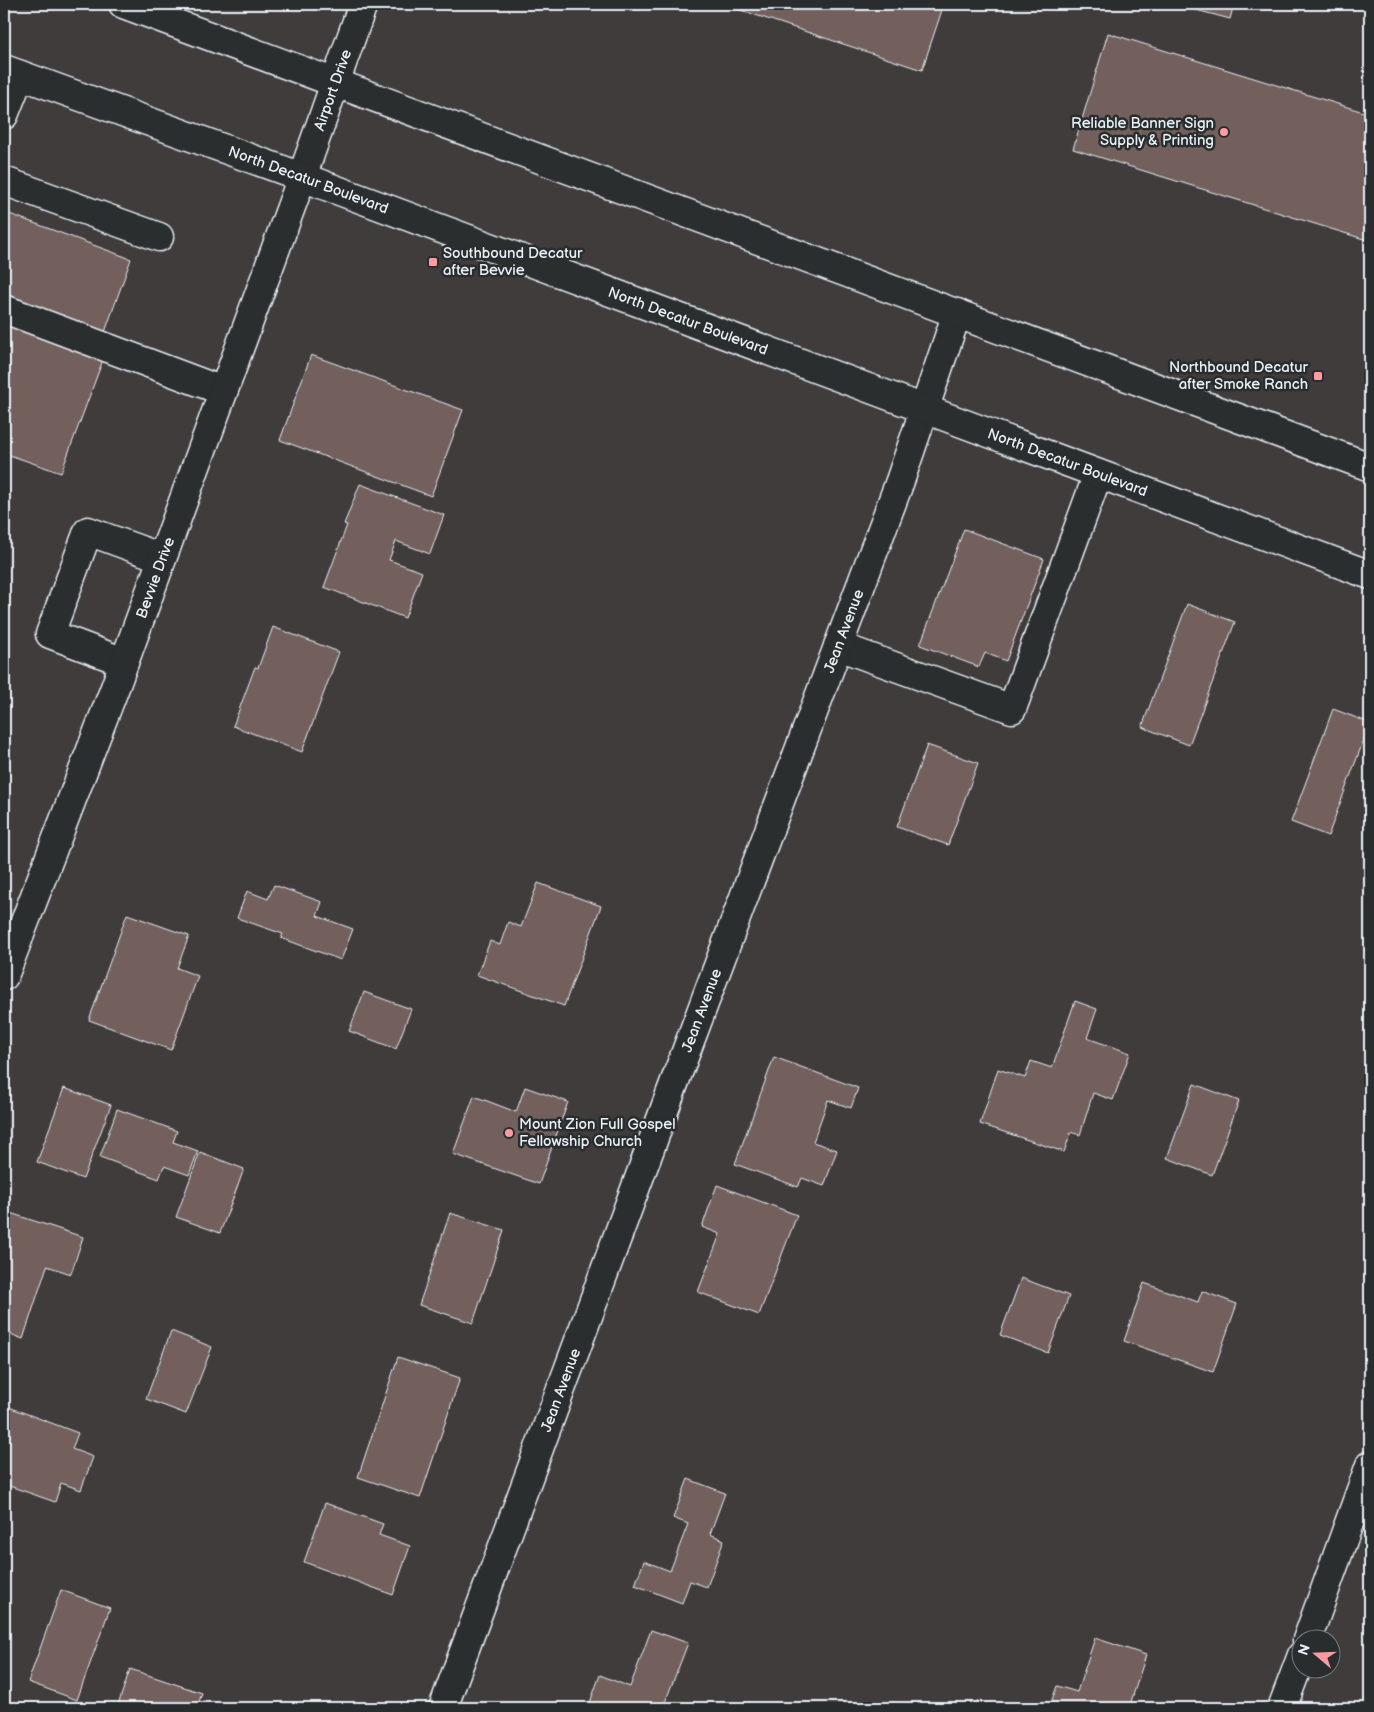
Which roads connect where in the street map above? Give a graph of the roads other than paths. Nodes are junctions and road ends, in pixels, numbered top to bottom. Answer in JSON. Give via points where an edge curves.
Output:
{"nodes":[{"id":1,"x":122,"y":4,"type":"edge"},
{"id":2,"x":363,"y":4,"type":"edge"},
{"id":3,"x":12,"y":72,"type":"edge"},
{"id":4,"x":334,"y":83,"type":"junction"},
{"id":5,"x":4,"y":115,"type":"edge"},
{"id":6,"x":302,"y":177,"type":"junction"},
{"id":7,"x":4,"y":181,"type":"edge"},
{"id":8,"x":159,"y":237,"type":"dead end"},
{"id":9,"x":4,"y":308,"type":"edge"},
{"id":10,"x":957,"y":313,"type":"junction"},
{"id":11,"x":223,"y":391,"type":"junction"},
{"id":12,"x":924,"y":409,"type":"junction"},
{"id":13,"x":1370,"y":467,"type":"edge"},
{"id":14,"x":1098,"y":474,"type":"junction"},
{"id":15,"x":162,"y":558,"type":"junction"},
{"id":16,"x":1370,"y":575,"type":"edge"},
{"id":17,"x":838,"y":646,"type":"junction"},
{"id":18,"x":124,"y":662,"type":"junction"},
{"id":19,"x":4,"y":976,"type":"edge"},
{"id":20,"x":1370,"y":1465,"type":"edge"},
{"id":21,"x":1311,"y":1630,"type":"edge"},
{"id":22,"x":1293,"y":1680,"type":"edge"},
{"id":23,"x":443,"y":1708,"type":"edge"},
{"id":24,"x":1282,"y":1708,"type":"edge"}],
"edges":[{"from":1,"to":4,"type":"main road"},
{"from":2,"to":4,"type":"main road","name":"Airport Drive"},
{"from":3,"to":5,"type":"main road"},
{"from":3,"to":6,"type":"main road","name":"North Decatur Boulevard"},
{"from":4,"to":6,"type":"main road","name":"Airport Drive"},
{"from":4,"to":10,"type":"main road"},
{"from":6,"to":11,"type":"main road","name":"Bevvie Drive"},
{"from":6,"to":12,"type":"main road","name":"North Decatur Boulevard"},
{"from":7,"to":8,"type":"main road"},
{"from":9,"to":11,"type":"main road"},
{"from":10,"to":12,"type":"main road","name":"Jean Avenue"},
{"from":10,"to":13,"type":"main road"},
{"from":11,"to":15,"type":"main road","name":"Bevvie Drive"},
{"from":12,"to":14,"type":"main road","name":"North Decatur Boulevard"},
{"from":12,"to":17,"type":"main road","name":"Jean Avenue"},
{"from":14,"to":16,"type":"main road","name":"North Decatur Boulevard"},
{"from":14,"to":17,"type":"main road","via":[[1012,709]]},
{"from":15,"to":18,"type":"main road","name":"Bevvie Drive"},
{"from":15,"to":18,"type":"main road","via":[[88,531],[74,568],[50,634]]},
{"from":17,"to":23,"type":"main road","name":"Jean Avenue"},
{"from":18,"to":19,"type":"main road","name":"Bevvie Drive"},
{"from":20,"to":21,"type":"main road"},
{"from":22,"to":24,"type":"main road"}]}
